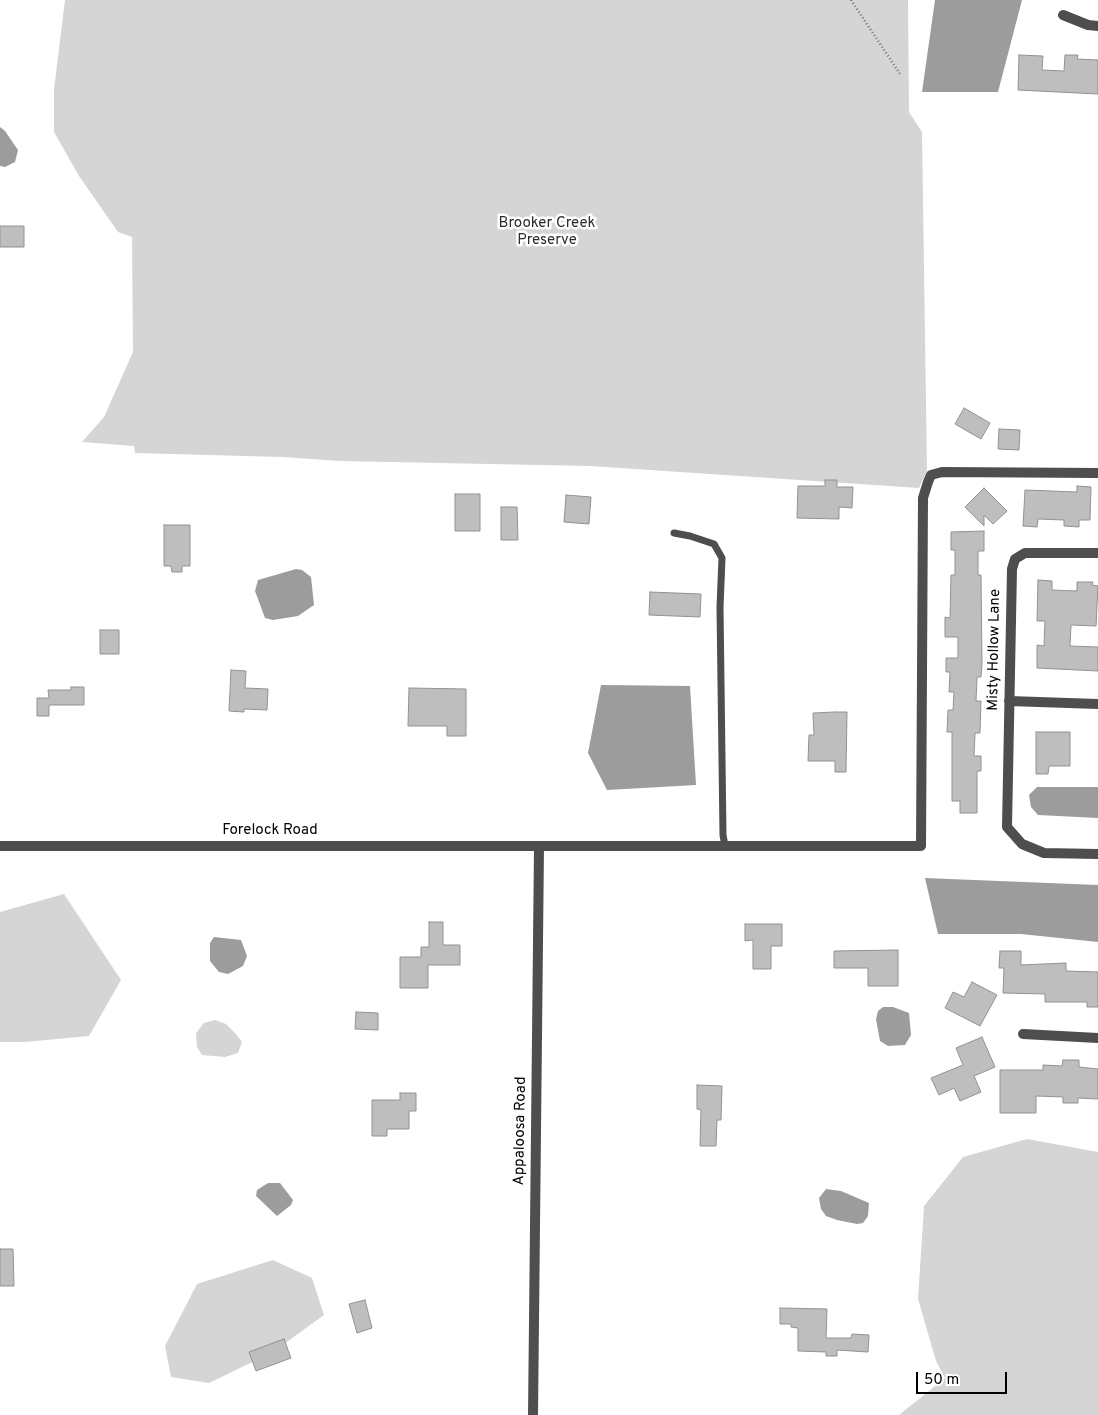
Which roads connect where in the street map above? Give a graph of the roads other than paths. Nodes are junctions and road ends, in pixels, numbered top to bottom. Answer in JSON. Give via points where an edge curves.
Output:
{"nodes":[{"id":1,"x":1063,"y":15,"type":"dead end"},
{"id":2,"x":1098,"y":26,"type":"edge"},
{"id":3,"x":1098,"y":473,"type":"edge"},
{"id":4,"x":674,"y":533,"type":"dead end"},
{"id":5,"x":1098,"y":553,"type":"edge"},
{"id":6,"x":1009,"y":702,"type":"junction"},
{"id":7,"x":1098,"y":704,"type":"edge"},
{"id":8,"x":0,"y":846,"type":"edge"},
{"id":9,"x":725,"y":846,"type":"junction"},
{"id":10,"x":539,"y":847,"type":"junction"},
{"id":11,"x":1098,"y":854,"type":"edge"},
{"id":12,"x":1023,"y":1034,"type":"dead end"},
{"id":13,"x":1098,"y":1038,"type":"edge"},
{"id":14,"x":533,"y":1415,"type":"edge"}],
"edges":[{"from":1,"to":2,"type":"street"},
{"from":3,"to":9,"type":"street","name":"Forelock Road","via":[[942,472],[931,475],[923,498],[921,846]]},
{"from":4,"to":9,"type":"lane","via":[[714,544],[722,558],[720,607]]},
{"from":5,"to":6,"type":"street","name":"Misty Hollow Lane","via":[[1025,553],[1015,559],[1012,569]]},
{"from":6,"to":7,"type":"street"},
{"from":6,"to":11,"type":"street","name":"Misty Hollow Lane","via":[[1007,827],[1022,844],[1044,853]]},
{"from":8,"to":10,"type":"street","name":"Forelock Road"},
{"from":9,"to":10,"type":"street","name":"Forelock Road"},
{"from":10,"to":14,"type":"street","name":"Appaloosa Road"},
{"from":12,"to":13,"type":"street"}]}
